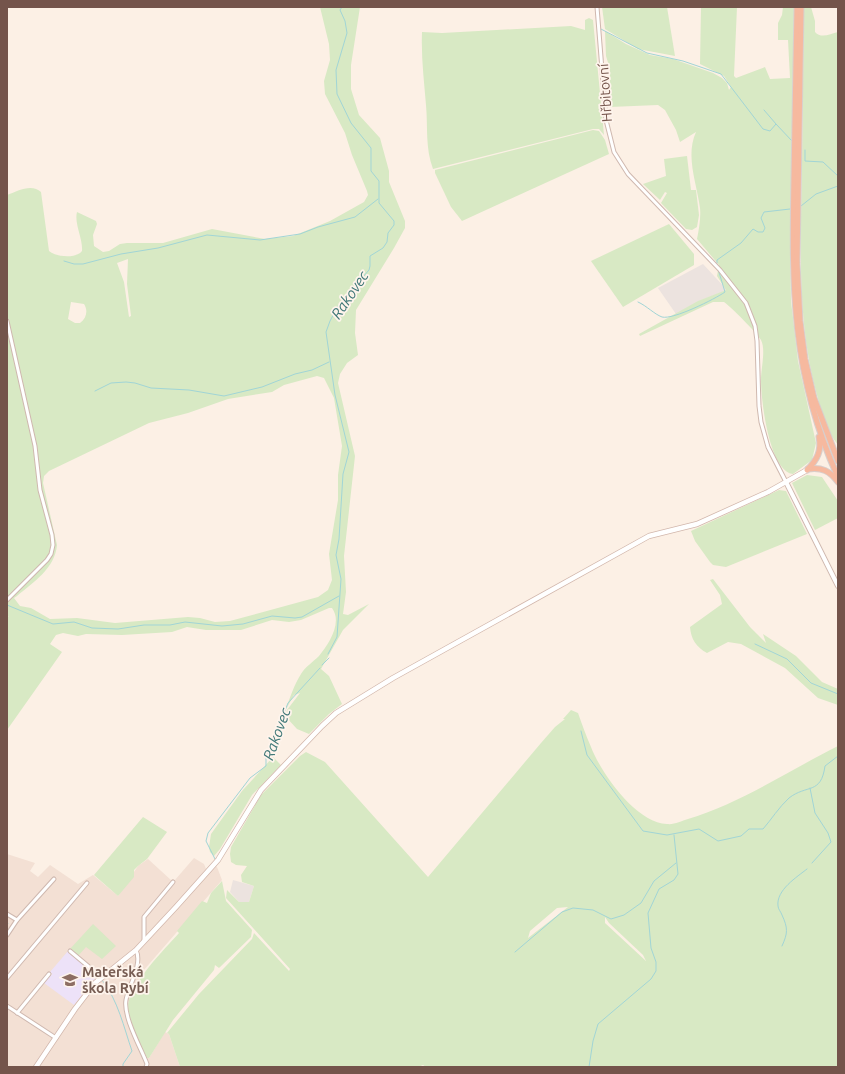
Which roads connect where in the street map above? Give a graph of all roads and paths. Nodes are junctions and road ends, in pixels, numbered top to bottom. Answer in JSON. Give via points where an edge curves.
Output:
{"nodes":[{"id":1,"x":597,"y":7,"type":"edge"},
{"id":2,"x":797,"y":7,"type":"edge"},
{"id":3,"x":801,"y":7,"type":"edge"},
{"id":4,"x":7,"y":321,"type":"edge"},
{"id":5,"x":816,"y":420,"type":"junction"},
{"id":6,"x":838,"y":461,"type":"edge"},
{"id":7,"x":807,"y":470,"type":"junction"},
{"id":8,"x":838,"y":476,"type":"edge"},
{"id":9,"x":786,"y":482,"type":"junction"},
{"id":10,"x":838,"y":482,"type":"edge"},
{"id":11,"x":838,"y":586,"type":"edge"},
{"id":12,"x":7,"y":600,"type":"edge"},
{"id":13,"x":54,"y":879,"type":"dead end"},
{"id":14,"x":173,"y":882,"type":"dead end"},
{"id":15,"x":87,"y":883,"type":"dead end"},
{"id":16,"x":7,"y":914,"type":"edge"},
{"id":17,"x":18,"y":920,"type":"junction"},
{"id":18,"x":7,"y":935,"type":"edge"},
{"id":19,"x":144,"y":942,"type":"junction"},
{"id":20,"x":136,"y":950,"type":"junction"},
{"id":21,"x":70,"y":951,"type":"dead end"},
{"id":22,"x":49,"y":974,"type":"dead end"},
{"id":23,"x":101,"y":977,"type":"junction"},
{"id":24,"x":7,"y":978,"type":"edge"},
{"id":25,"x":7,"y":1006,"type":"edge"},
{"id":26,"x":17,"y":1013,"type":"junction"},
{"id":27,"x":56,"y":1038,"type":"junction"},
{"id":28,"x":36,"y":1067,"type":"edge"},
{"id":29,"x":146,"y":1067,"type":"edge"}],
"edges":[{"from":1,"to":9,"type":"street","name":"Hřbitovní","via":[[609,137],[616,157],[628,174],[720,270],[746,303],[755,326],[757,340],[761,422],[768,447]]},
{"from":2,"to":5,"type":"highway","via":[[795,302],[801,360]]},
{"from":3,"to":6,"type":"highway","via":[[797,244],[800,321],[814,398]]},
{"from":4,"to":12,"type":"street","via":[[53,545],[47,560]]},
{"from":5,"to":7,"type":"highway","via":[[820,448],[816,460]]},
{"from":5,"to":8,"type":"highway"},
{"from":7,"to":9,"type":"main road"},
{"from":7,"to":10,"type":"highway","via":[[826,470]]},
{"from":9,"to":11,"type":"street"},
{"from":9,"to":19,"type":"main road","via":[[697,524],[645,538],[393,678],[336,713],[260,790],[218,860]]},
{"from":13,"to":17,"type":"street"},
{"from":14,"to":19,"type":"street","via":[[144,917]]},
{"from":15,"to":24,"type":"street"},
{"from":16,"to":17,"type":"street"},
{"from":17,"to":18,"type":"street"},
{"from":19,"to":20,"type":"main road"},
{"from":20,"to":23,"type":"main road"},
{"from":20,"to":29,"type":"street","via":[[136,968],[126,1000],[126,1011]]},
{"from":21,"to":23,"type":"street"},
{"from":22,"to":26,"type":"street"},
{"from":23,"to":27,"type":"main road","via":[[77,1006]]},
{"from":25,"to":26,"type":"street"},
{"from":26,"to":27,"type":"street"},
{"from":27,"to":28,"type":"main road"}]}
